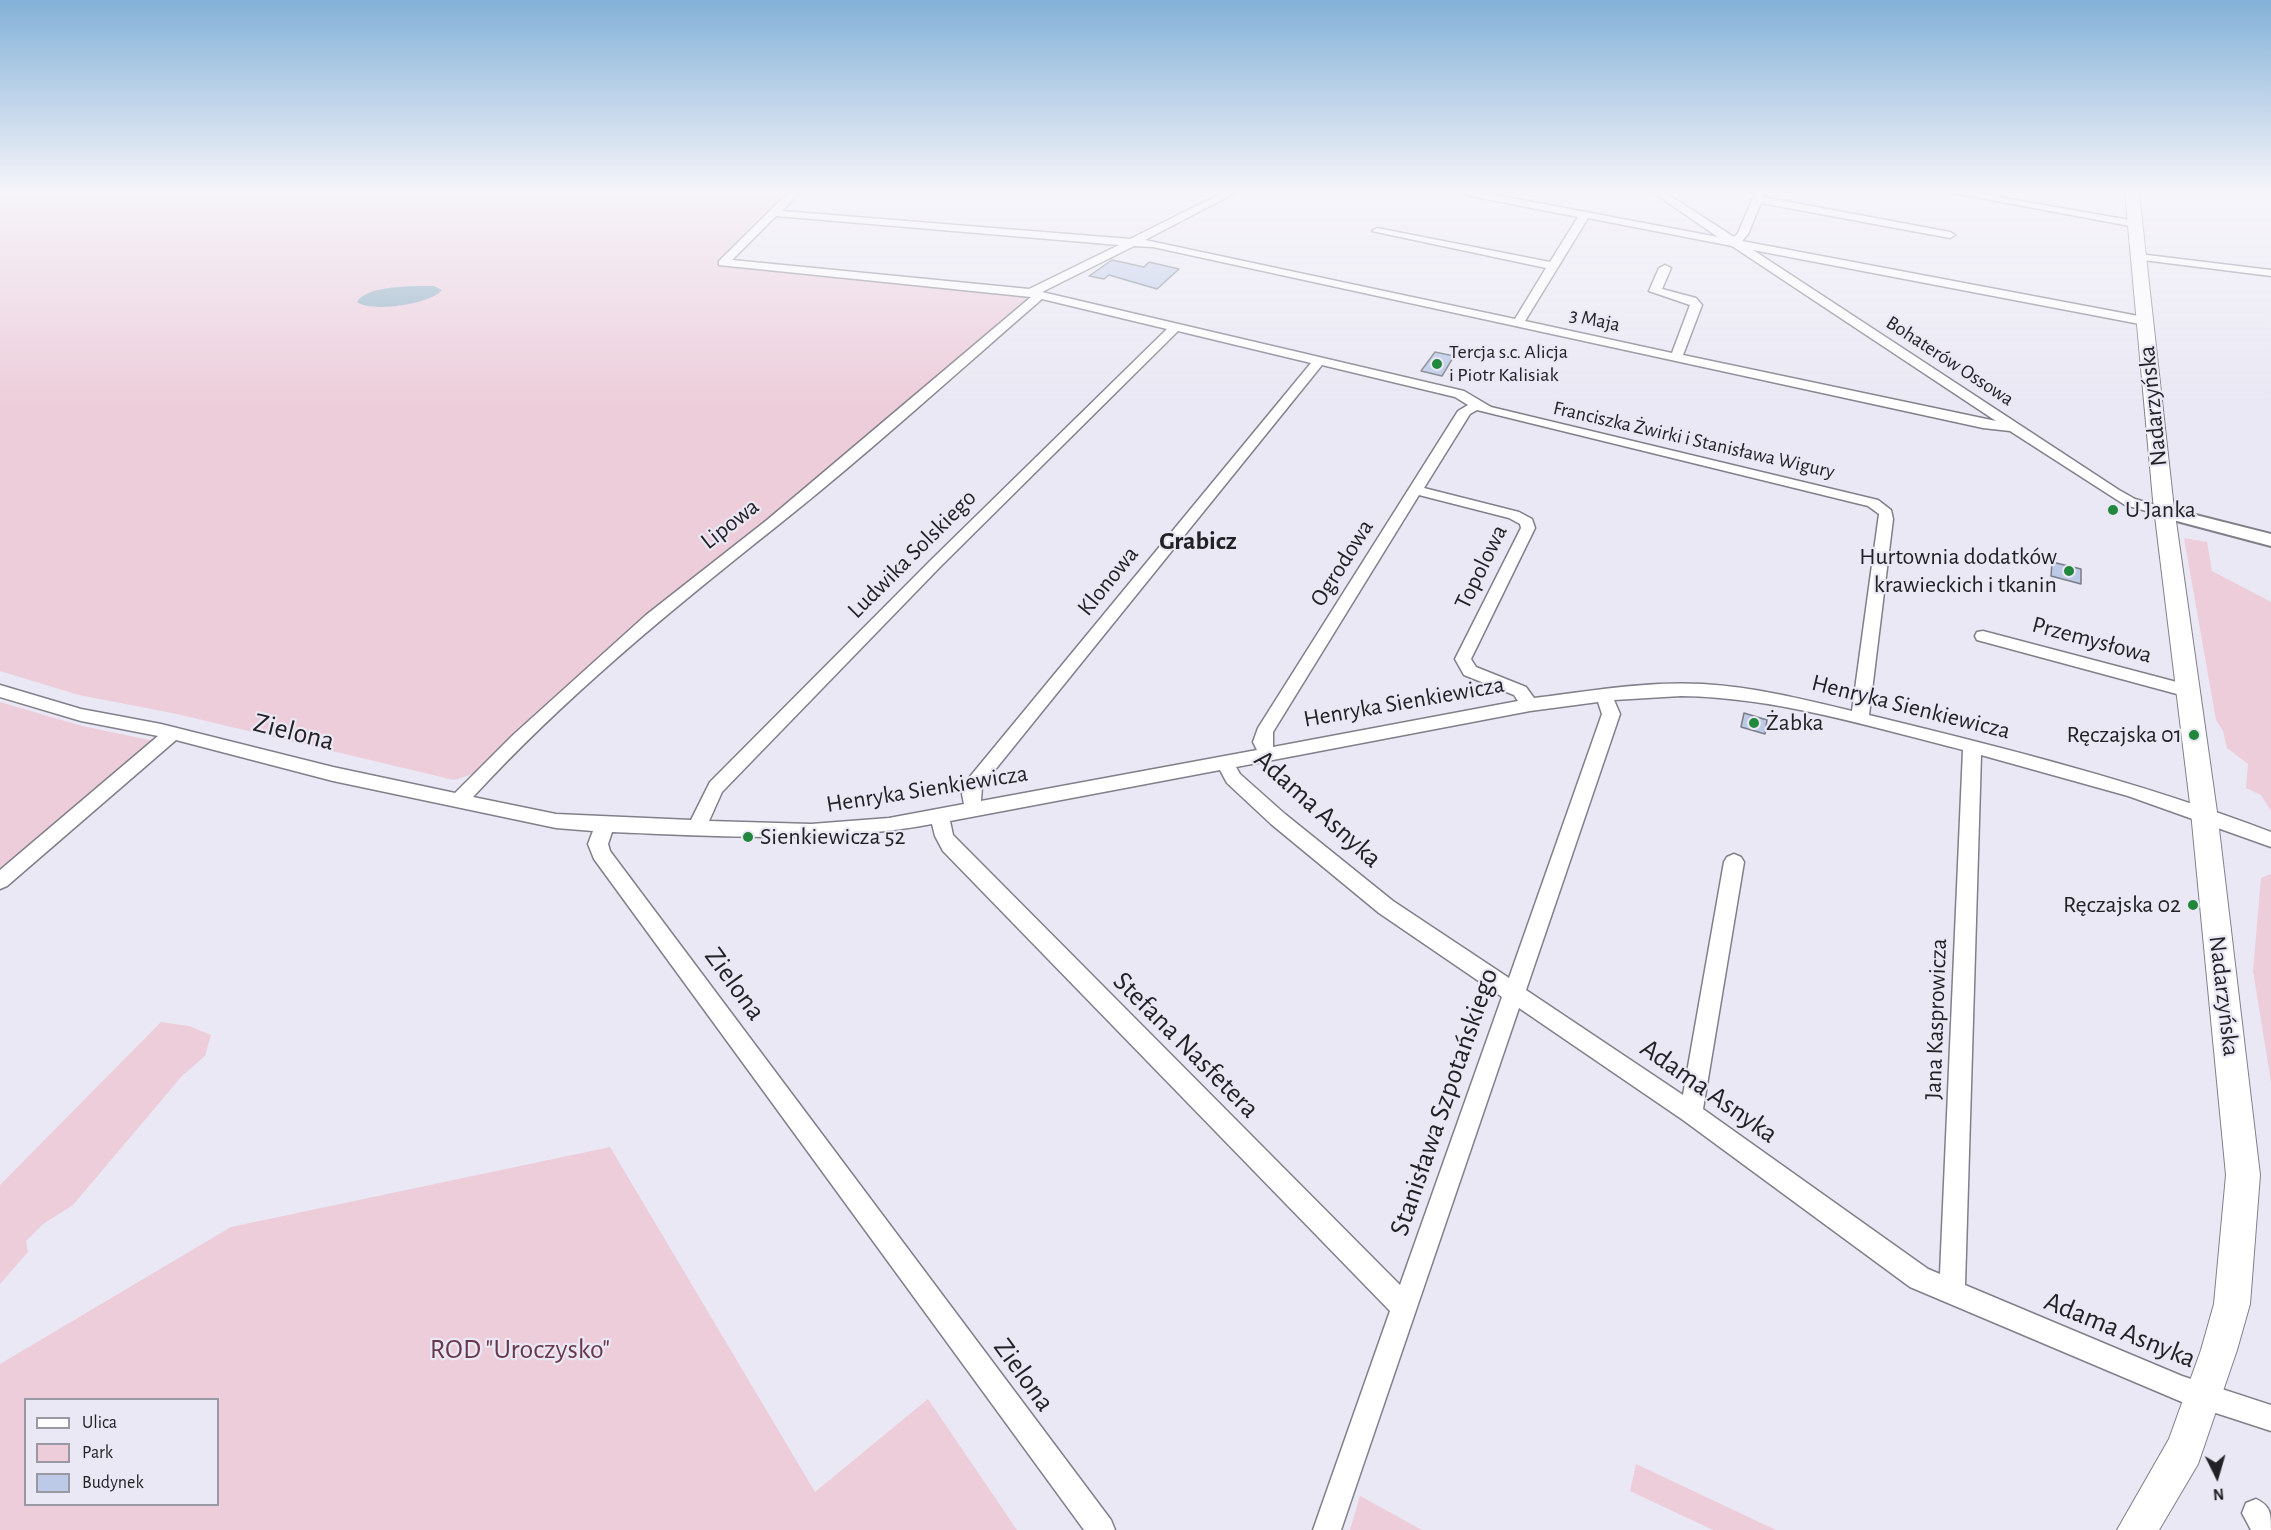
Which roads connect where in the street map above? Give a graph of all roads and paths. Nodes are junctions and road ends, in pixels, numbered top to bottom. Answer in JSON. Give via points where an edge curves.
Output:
{"nodes":[{"id":1,"x":737,"y":264,"type":"edge"},
{"id":2,"x":1090,"y":264,"type":"edge"},
{"id":3,"x":1238,"y":264,"type":"edge"},
{"id":4,"x":1543,"y":264,"type":"edge"},
{"id":5,"x":1769,"y":264,"type":"edge"},
{"id":6,"x":1851,"y":264,"type":"edge"},
{"id":7,"x":2140,"y":264,"type":"edge"},
{"id":8,"x":2204,"y":264,"type":"edge"},
{"id":9,"x":1551,"y":266,"type":"joint"},
{"id":10,"x":1665,"y":268,"type":"dead end"},
{"id":11,"x":2271,"y":273,"type":"edge"},
{"id":12,"x":1035,"y":294,"type":"junction"},
{"id":13,"x":2145,"y":321,"type":"junction"},
{"id":14,"x":1518,"y":323,"type":"junction"},
{"id":15,"x":1176,"y":327,"type":"junction"},
{"id":16,"x":1676,"y":358,"type":"junction"},
{"id":17,"x":1320,"y":361,"type":"junction"},
{"id":18,"x":1477,"y":405,"type":"junction"},
{"id":19,"x":2014,"y":427,"type":"junction"},
{"id":20,"x":1416,"y":489,"type":"junction"},
{"id":21,"x":2164,"y":512,"type":"junction"},
{"id":22,"x":2271,"y":540,"type":"edge"},
{"id":23,"x":1983,"y":636,"type":"dead end"},
{"id":24,"x":0,"y":691,"type":"edge"},
{"id":25,"x":2188,"y":691,"type":"junction"},
{"id":26,"x":1604,"y":695,"type":"junction"},
{"id":27,"x":1530,"y":705,"type":"junction"},
{"id":28,"x":1860,"y":719,"type":"junction"},
{"id":29,"x":173,"y":733,"type":"junction"},
{"id":30,"x":1972,"y":746,"type":"junction"},
{"id":31,"x":1267,"y":753,"type":"junction"},
{"id":32,"x":1225,"y":762,"type":"junction"},
{"id":33,"x":458,"y":801,"type":"junction"},
{"id":34,"x":974,"y":810,"type":"junction"},
{"id":35,"x":2204,"y":812,"type":"junction"},
{"id":36,"x":940,"y":816,"type":"junction"},
{"id":37,"x":605,"y":825,"type":"junction"},
{"id":38,"x":698,"y":827,"type":"junction"},
{"id":39,"x":2271,"y":840,"type":"edge"},
{"id":40,"x":1734,"y":862,"type":"dead end"},
{"id":41,"x":0,"y":881,"type":"edge"},
{"id":42,"x":1513,"y":993,"type":"junction"},
{"id":43,"x":1690,"y":1113,"type":"junction"},
{"id":44,"x":1952,"y":1294,"type":"junction"},
{"id":45,"x":1404,"y":1307,"type":"junction"},
{"id":46,"x":2204,"y":1396,"type":"junction"},
{"id":47,"x":2271,"y":1418,"type":"edge"},
{"id":48,"x":1101,"y":1530,"type":"edge"},
{"id":49,"x":1327,"y":1530,"type":"edge"},
{"id":50,"x":2137,"y":1530,"type":"edge"}],
"edges":[{"from":1,"to":12,"type":"street","name":"Franciszka Żwirki i Stanisława Wigury"},
{"from":2,"to":12,"type":"street","name":"Lipowa"},
{"from":3,"to":14,"type":"street","name":"3 Maja"},
{"from":4,"to":9,"type":"street"},
{"from":5,"to":19,"type":"street","name":"Bohaterów Ossowa"},
{"from":6,"to":13,"type":"street"},
{"from":7,"to":13,"type":"main road","name":"Nadarzyńska"},
{"from":8,"to":11,"type":"street"},
{"from":9,"to":14,"type":"street"},
{"from":10,"to":16,"type":"street","via":[[1655,291],[1692,300],[1696,305]]},
{"from":12,"to":15,"type":"street","name":"Franciszka Żwirki i Stanisława Wigury"},
{"from":12,"to":33,"type":"street","name":"Lipowa","via":[[781,516],[629,638]]},
{"from":13,"to":21,"type":"main road","name":"Nadarzyńska"},
{"from":14,"to":16,"type":"street","name":"3 Maja"},
{"from":15,"to":17,"type":"street","name":"Franciszka Żwirki i Stanisława Wigury"},
{"from":15,"to":38,"type":"street","name":"Ludwika Solskiego","via":[[716,787]]},
{"from":16,"to":19,"type":"street","name":"3 Maja","via":[[1983,424]]},
{"from":17,"to":18,"type":"street","name":"Franciszka Żwirki i Stanisława Wigury","via":[[1459,394]]},
{"from":17,"to":34,"type":"street","name":"Klonowa","via":[[974,784]]},
{"from":18,"to":20,"type":"street","name":"Ogrodowa","via":[[1465,411]]},
{"from":18,"to":28,"type":"street","name":"Franciszka Żwirki i Stanisława Wigury","via":[[1864,500],[1881,508],[1886,519]]},
{"from":19,"to":21,"type":"street","name":"Bohaterów Ossowa","via":[[2122,498]]},
{"from":20,"to":27,"type":"street","name":"Topolowa","via":[[1514,515],[1527,522],[1528,528],[1463,659],[1470,671],[1520,691]]},
{"from":20,"to":31,"type":"street","name":"Ogrodowa","via":[[1264,732],[1262,742]]},
{"from":21,"to":22,"type":"street"},
{"from":21,"to":25,"type":"main road","name":"Nadarzyńska"},
{"from":23,"to":25,"type":"street","name":"Przemysłowa"},
{"from":24,"to":29,"type":"street","name":"Zielona","via":[[81,715]]},
{"from":25,"to":35,"type":"main road","name":"Nadarzyńska"},
{"from":26,"to":27,"type":"street","name":"Henryka Sienkiewicza"},
{"from":26,"to":28,"type":"street","name":"Henryka Sienkiewicza","via":[[1672,690],[1725,692]]},
{"from":26,"to":42,"type":"street","name":"Stanisława Szpotańskiego","via":[[1611,714]]},
{"from":27,"to":31,"type":"street","name":"Henryka Sienkiewicza"},
{"from":28,"to":30,"type":"street","name":"Henryka Sienkiewicza"},
{"from":29,"to":33,"type":"street","name":"Zielona"},
{"from":29,"to":41,"type":"street"},
{"from":30,"to":35,"type":"street","name":"Henryka Sienkiewicza"},
{"from":30,"to":44,"type":"street","name":"Jana Kasprowicza"},
{"from":31,"to":32,"type":"street","name":"Henryka Sienkiewicza"},
{"from":32,"to":34,"type":"street","name":"Henryka Sienkiewicza"},
{"from":32,"to":42,"type":"street","name":"Adama Asnyka","via":[[1233,778],[1327,861],[1386,907]]},
{"from":33,"to":37,"type":"street","name":"Zielona"},
{"from":34,"to":36,"type":"street","name":"Henryka Sienkiewicza"},
{"from":35,"to":39,"type":"street","name":"Henryka Sienkiewicza"},
{"from":35,"to":46,"type":"main road","name":"Nadarzyńska","via":[[2243,1175],[2232,1304]]},
{"from":36,"to":38,"type":"street","name":"Henryka Sienkiewicza","via":[[833,831]]},
{"from":36,"to":45,"type":"street","name":"Stefana Nasfetera","via":[[950,846]]},
{"from":37,"to":38,"type":"street","name":"Henryka Sienkiewicza"},
{"from":37,"to":48,"type":"street","name":"Zielona","via":[[598,844],[601,854]]},
{"from":40,"to":43,"type":"street"},
{"from":42,"to":43,"type":"street","name":"Adama Asnyka"},
{"from":42,"to":45,"type":"street","name":"Stanisława Szpotańskiego"},
{"from":43,"to":44,"type":"street","name":"Adama Asnyka","via":[[1892,1260]]},
{"from":44,"to":46,"type":"street","name":"Adama Asnyka"},
{"from":45,"to":49,"type":"street","name":"Stanisława Szpotańskiego"},
{"from":46,"to":47,"type":"street","name":"Adama Asnyka"},
{"from":46,"to":50,"type":"main road","name":"Nadarzyńska","via":[[2184,1450]]}]}
